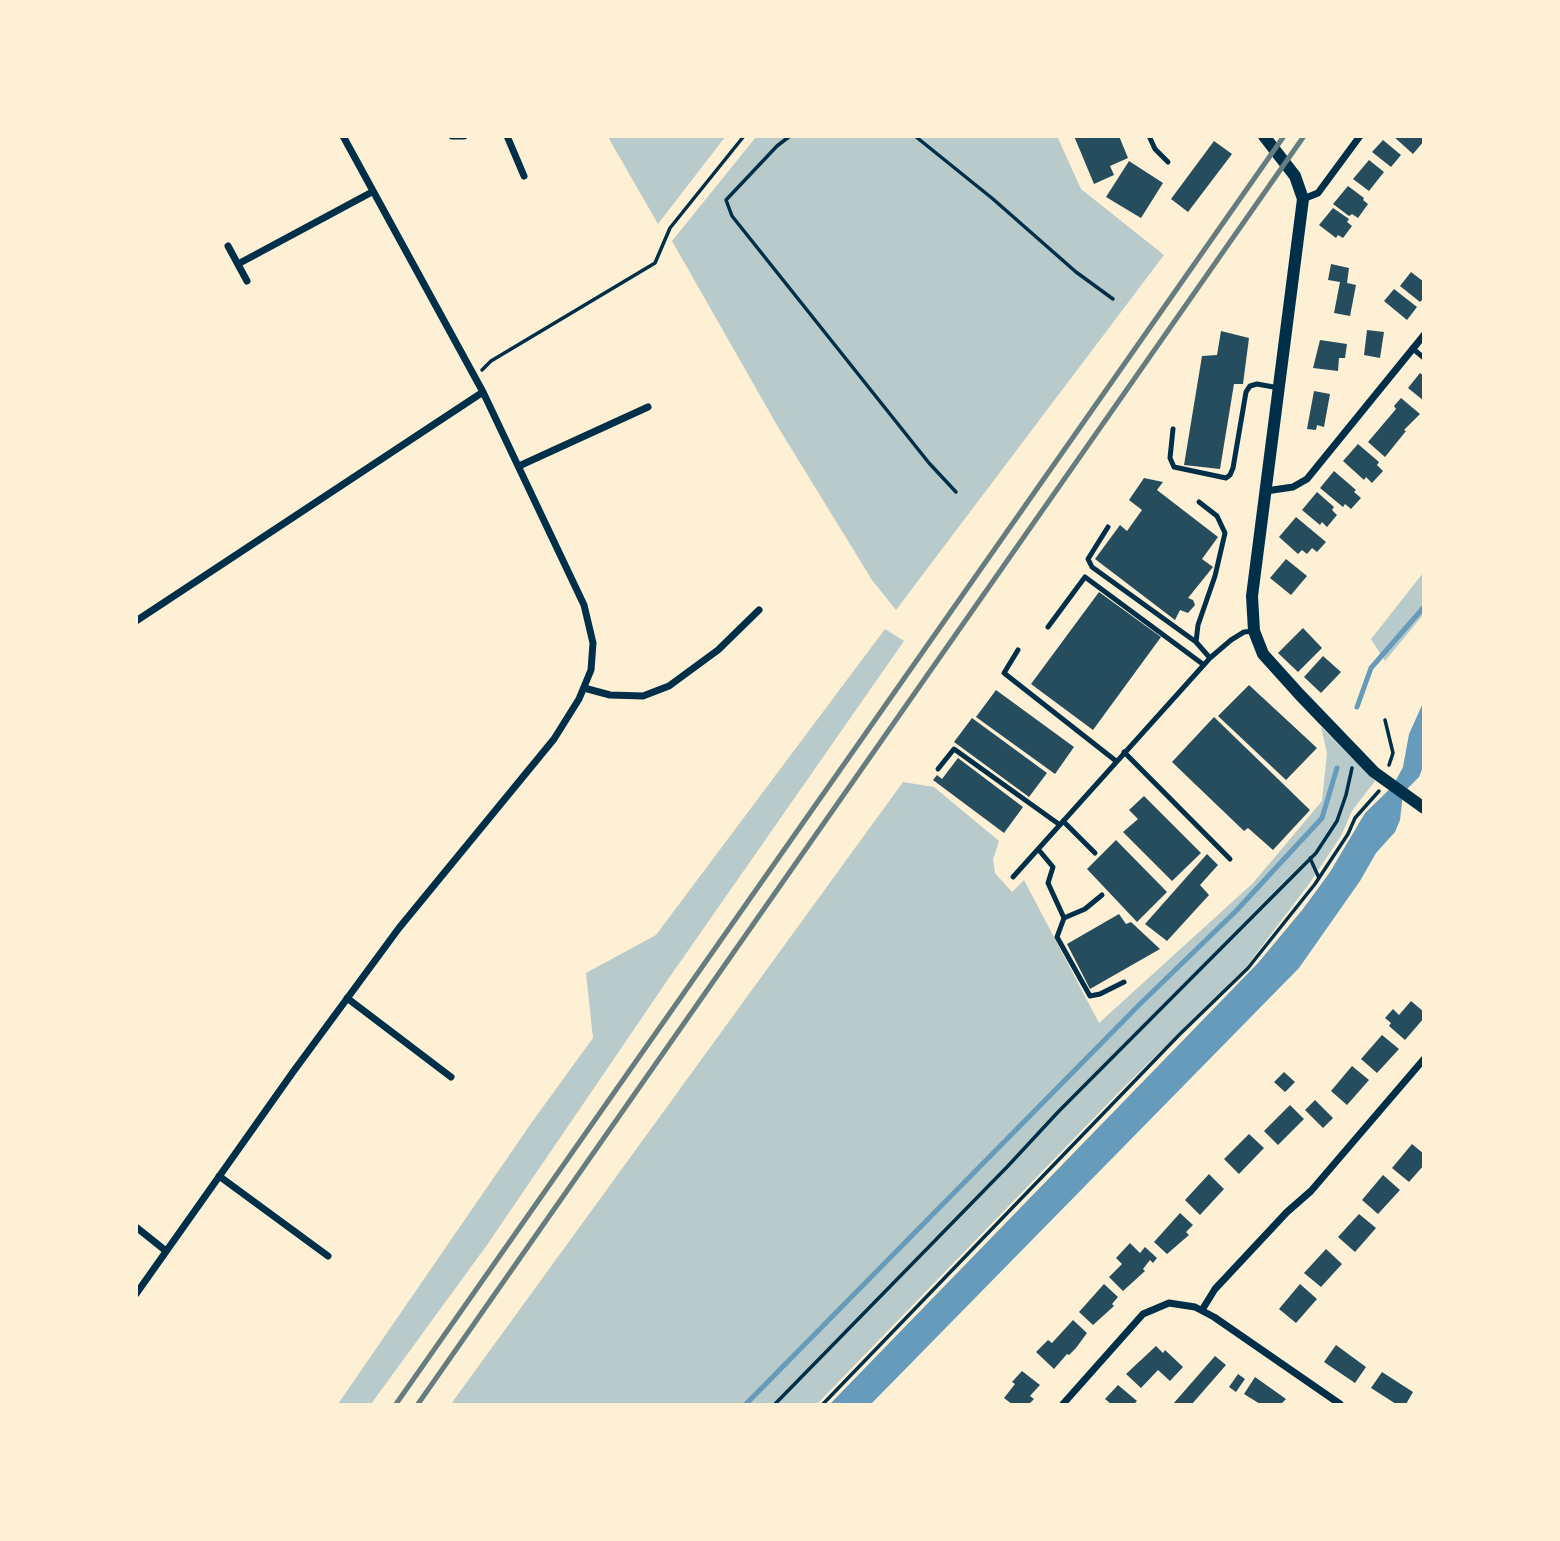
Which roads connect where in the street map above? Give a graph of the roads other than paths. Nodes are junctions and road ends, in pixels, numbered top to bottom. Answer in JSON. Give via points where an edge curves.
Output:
{"nodes":[{"id":1,"x":343,"y":136,"type":"edge"},
{"id":2,"x":452,"y":136,"type":"edge"},
{"id":3,"x":464,"y":136,"type":"edge"},
{"id":4,"x":507,"y":136,"type":"edge"},
{"id":5,"x":1149,"y":136,"type":"edge"},
{"id":6,"x":1264,"y":136,"type":"edge"},
{"id":7,"x":1360,"y":136,"type":"edge"},
{"id":8,"x":1168,"y":162,"type":"dead end"},
{"id":9,"x":524,"y":176,"type":"dead end"},
{"id":10,"x":372,"y":192,"type":"junction"},
{"id":11,"x":1303,"y":199,"type":"junction"},
{"id":12,"x":228,"y":246,"type":"dead end"},
{"id":13,"x":238,"y":264,"type":"junction"},
{"id":14,"x":247,"y":281,"type":"dead end"},
{"id":15,"x":1423,"y":335,"type":"edge"},
{"id":16,"x":1412,"y":348,"type":"junction"},
{"id":17,"x":1423,"y":358,"type":"edge"},
{"id":18,"x":1279,"y":388,"type":"junction"},
{"id":19,"x":483,"y":392,"type":"junction"},
{"id":20,"x":648,"y":407,"type":"dead end"},
{"id":21,"x":1173,"y":429,"type":"dead end"},
{"id":22,"x":519,"y":467,"type":"junction"},
{"id":23,"x":1266,"y":491,"type":"junction"},
{"id":24,"x":1199,"y":502,"type":"dead end"},
{"id":25,"x":1108,"y":527,"type":"dead end"},
{"id":26,"x":759,"y":610,"type":"dead end"},
{"id":27,"x":136,"y":621,"type":"edge"},
{"id":28,"x":1048,"y":627,"type":"dead end"},
{"id":29,"x":1254,"y":631,"type":"junction"},
{"id":30,"x":1196,"y":642,"type":"junction"},
{"id":31,"x":1018,"y":650,"type":"dead end"},
{"id":32,"x":1210,"y":658,"type":"junction"},
{"id":33,"x":1204,"y":665,"type":"junction"},
{"id":34,"x":584,"y":688,"type":"junction"},
{"id":35,"x":1124,"y":752,"type":"junction"},
{"id":36,"x":1116,"y":761,"type":"junction"},
{"id":37,"x":938,"y":769,"type":"dead end"},
{"id":38,"x":1419,"y":804,"type":"edge"},
{"id":39,"x":1061,"y":823,"type":"junction"},
{"id":40,"x":1038,"y":849,"type":"junction"},
{"id":41,"x":1095,"y":853,"type":"dead end"},
{"id":42,"x":1230,"y":859,"type":"dead end"},
{"id":43,"x":1013,"y":877,"type":"dead end"},
{"id":44,"x":1102,"y":895,"type":"dead end"},
{"id":45,"x":1065,"y":918,"type":"junction"},
{"id":46,"x":1124,"y":982,"type":"dead end"},
{"id":47,"x":347,"y":999,"type":"junction"},
{"id":48,"x":1423,"y":1059,"type":"edge"},
{"id":49,"x":451,"y":1077,"type":"dead end"},
{"id":50,"x":219,"y":1176,"type":"junction"},
{"id":51,"x":136,"y":1227,"type":"edge"},
{"id":52,"x":166,"y":1251,"type":"junction"},
{"id":53,"x":328,"y":1256,"type":"dead end"},
{"id":54,"x":136,"y":1293,"type":"edge"},
{"id":55,"x":1202,"y":1311,"type":"junction"},
{"id":56,"x":1063,"y":1405,"type":"edge"},
{"id":57,"x":1340,"y":1405,"type":"edge"}],
"edges":[{"from":1,"to":10,"type":"street"},
{"from":2,"to":3,"type":"street"},
{"from":4,"to":9,"type":"street"},
{"from":5,"to":8,"type":"lane"},
{"from":6,"to":11,"type":"street","via":[[1295,176]]},
{"from":7,"to":11,"type":"street","via":[[1318,192]]},
{"from":10,"to":13,"type":"street"},
{"from":10,"to":19,"type":"street"},
{"from":11,"to":18,"type":"street"},
{"from":12,"to":13,"type":"street"},
{"from":13,"to":14,"type":"street"},
{"from":15,"to":16,"type":"street"},
{"from":16,"to":17,"type":"lane"},
{"from":16,"to":23,"type":"street","via":[[1307,479],[1293,487]]},
{"from":18,"to":21,"type":"lane","via":[[1257,384],[1246,392],[1233,468],[1226,478],[1174,467],[1170,458]]},
{"from":18,"to":23,"type":"street"},
{"from":19,"to":22,"type":"street"},
{"from":19,"to":27,"type":"street"},
{"from":20,"to":22,"type":"street"},
{"from":22,"to":34,"type":"street","via":[[584,605],[593,643]]},
{"from":23,"to":29,"type":"street","via":[[1252,596]]},
{"from":24,"to":30,"type":"lane","via":[[1217,516],[1225,533]]},
{"from":25,"to":30,"type":"lane","via":[[1088,559],[1092,567]]},
{"from":26,"to":34,"type":"street","via":[[718,650],[670,686],[643,696]]},
{"from":28,"to":33,"type":"lane","via":[[1085,577]]},
{"from":29,"to":32,"type":"lane","via":[[1244,632]]},
{"from":29,"to":38,"type":"street","via":[[1266,658],[1374,772]]},
{"from":30,"to":32,"type":"lane"},
{"from":31,"to":36,"type":"lane","via":[[1004,673]]},
{"from":32,"to":33,"type":"lane"},
{"from":33,"to":35,"type":"lane"},
{"from":34,"to":47,"type":"street","via":[[554,739],[399,928]]},
{"from":35,"to":36,"type":"lane"},
{"from":35,"to":42,"type":"lane"},
{"from":36,"to":39,"type":"lane"},
{"from":37,"to":39,"type":"lane","via":[[954,749]]},
{"from":39,"to":40,"type":"lane"},
{"from":39,"to":41,"type":"lane"},
{"from":40,"to":43,"type":"lane"},
{"from":40,"to":45,"type":"lane","via":[[1053,867],[1048,883]]},
{"from":44,"to":45,"type":"lane"},
{"from":45,"to":46,"type":"lane","via":[[1058,937],[1090,996]]},
{"from":47,"to":49,"type":"street"},
{"from":47,"to":50,"type":"street"},
{"from":48,"to":55,"type":"street","via":[[1311,1191],[1215,1289]]},
{"from":50,"to":52,"type":"street"},
{"from":50,"to":53,"type":"street"},
{"from":51,"to":52,"type":"street"},
{"from":52,"to":54,"type":"street"},
{"from":55,"to":56,"type":"street","via":[[1169,1303],[1143,1314]]},
{"from":55,"to":57,"type":"street"}]}
